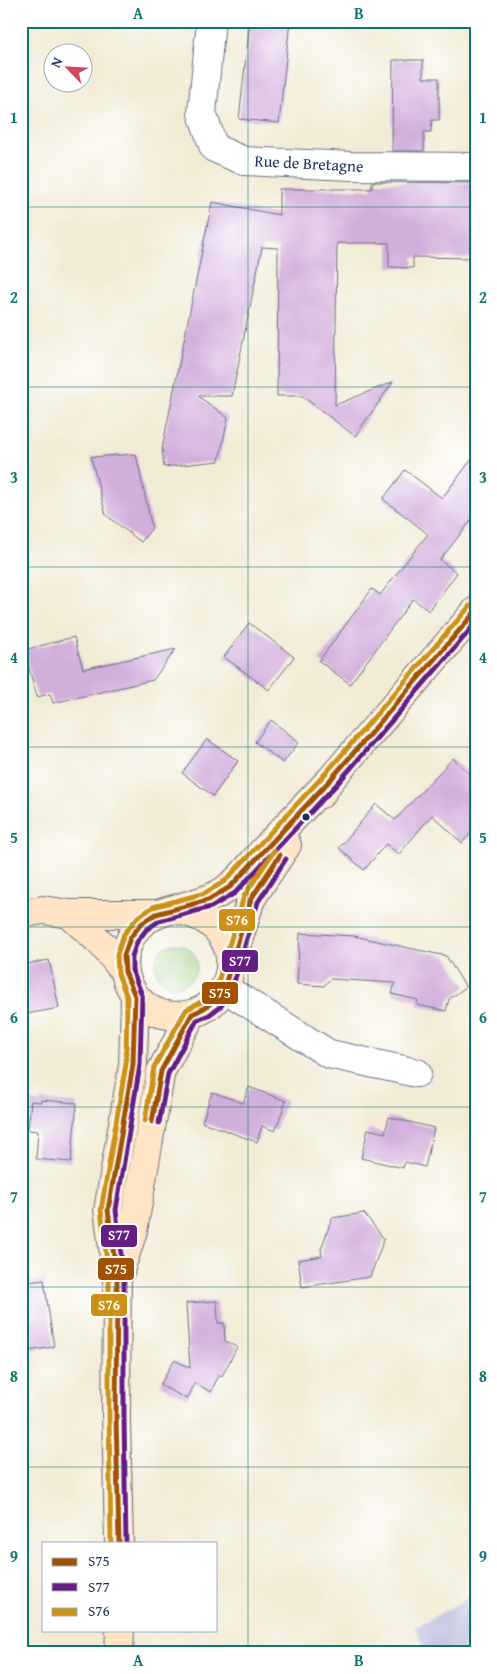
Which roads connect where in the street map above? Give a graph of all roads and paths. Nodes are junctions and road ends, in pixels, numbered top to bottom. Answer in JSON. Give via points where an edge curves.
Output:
{"nodes":[{"id":1,"x":211,"y":21,"type":"edge"},
{"id":2,"x":476,"y":167,"type":"edge"},
{"id":3,"x":476,"y":611,"type":"edge"},
{"id":4,"x":331,"y":779,"type":"junction"},
{"id":5,"x":166,"y":912,"type":"junction"},
{"id":6,"x":21,"y":914,"type":"edge"},
{"id":7,"x":69,"y":914,"type":"junction"},
{"id":8,"x":227,"y":976,"type":"junction"},
{"id":9,"x":130,"y":984,"type":"junction"},
{"id":10,"x":192,"y":1014,"type":"junction"},
{"id":11,"x":417,"y":1073,"type":"dead end"},
{"id":12,"x":117,"y":1280,"type":"junction"},
{"id":13,"x":119,"y":1542,"type":"edge"},
{"id":14,"x":120,"y":1632,"type":"edge"},
{"id":15,"x":120,"y":1653,"type":"edge"}],
"edges":[{"from":1,"to":2,"type":"street","name":"Rue de Bretagne","via":[[202,113],[214,148],[244,160],[351,166]]},
{"from":3,"to":4,"type":"street"},
{"from":4,"to":5,"type":"street","via":[[230,886],[208,900]]},
{"from":4,"to":8,"type":"street","via":[[251,899]]},
{"from":5,"to":7,"type":"street"},
{"from":5,"to":8,"type":"street","via":[[193,912],[220,932],[228,947]]},
{"from":5,"to":9,"type":"street","via":[[141,924],[130,938],[124,955]]},
{"from":6,"to":7,"type":"street","via":[[43,910]]},
{"from":7,"to":9,"type":"street","via":[[101,943]]},
{"from":8,"to":10,"type":"street","via":[[216,1000]]},
{"from":8,"to":11,"type":"street","via":[[329,1054]]},
{"from":9,"to":10,"type":"street","via":[[147,1007],[161,1014]]},
{"from":9,"to":12,"type":"street","via":[[133,1065],[108,1210]]},
{"from":10,"to":12,"type":"street","via":[[161,1071],[132,1231]]},
{"from":12,"to":13,"type":"street"},
{"from":14,"to":15,"type":"street"}]}
